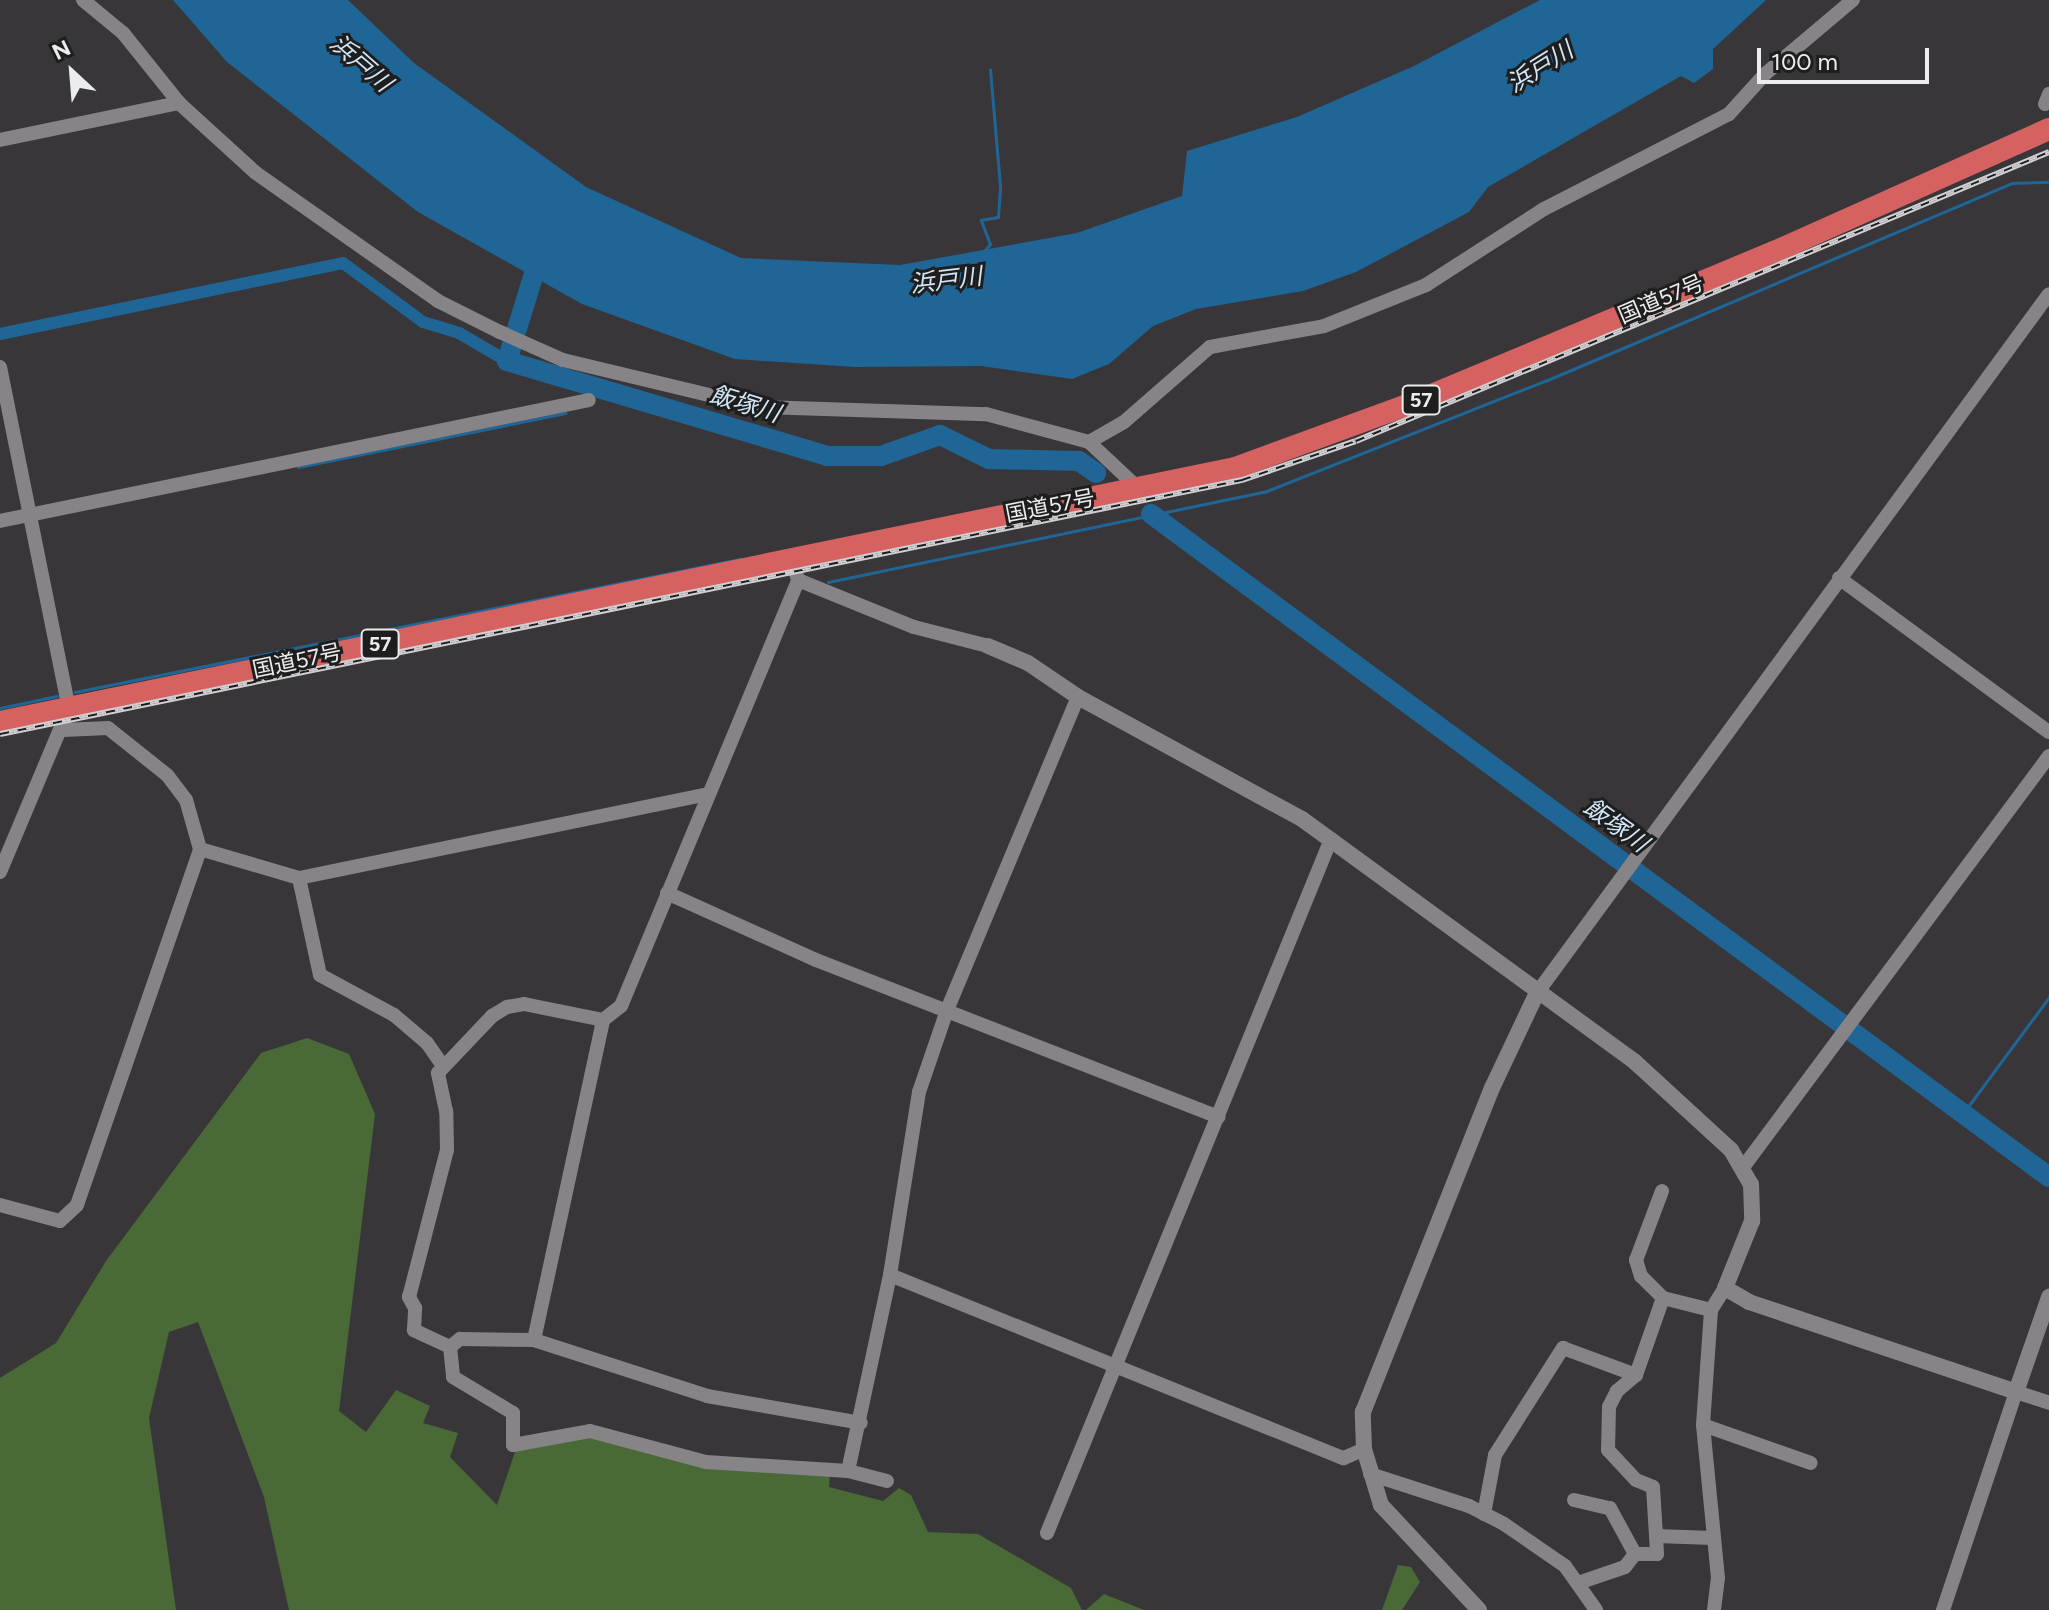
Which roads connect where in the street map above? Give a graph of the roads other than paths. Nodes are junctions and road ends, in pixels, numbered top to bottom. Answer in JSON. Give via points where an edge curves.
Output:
{"nodes":[{"id":1,"x":83,"y":0,"type":"edge"},
{"id":2,"x":1853,"y":0,"type":"edge"},
{"id":3,"x":179,"y":103,"type":"junction"},
{"id":4,"x":2049,"y":129,"type":"edge"},
{"id":5,"x":0,"y":140,"type":"edge"},
{"id":6,"x":2049,"y":294,"type":"edge"},
{"id":7,"x":0,"y":367,"type":"edge"},
{"id":8,"x":589,"y":400,"type":"dead end"},
{"id":9,"x":1089,"y":442,"type":"junction"},
{"id":10,"x":1138,"y":488,"type":"junction"},
{"id":11,"x":30,"y":515,"type":"junction"},
{"id":12,"x":0,"y":521,"type":"edge"},
{"id":13,"x":795,"y":569,"type":"junction"},
{"id":14,"x":1839,"y":578,"type":"junction"},
{"id":15,"x":988,"y":646,"type":"joint"},
{"id":16,"x":1078,"y":697,"type":"junction"},
{"id":17,"x":69,"y":708,"type":"junction"},
{"id":18,"x":0,"y":722,"type":"edge"},
{"id":19,"x":63,"y":730,"type":"junction"},
{"id":20,"x":2049,"y":732,"type":"edge"},
{"id":21,"x":2049,"y":756,"type":"edge"},
{"id":22,"x":705,"y":795,"type":"junction"},
{"id":23,"x":1331,"y":839,"type":"junction"},
{"id":24,"x":200,"y":849,"type":"junction"},
{"id":25,"x":0,"y":872,"type":"edge"},
{"id":26,"x":299,"y":878,"type":"junction"},
{"id":27,"x":667,"y":893,"type":"junction"},
{"id":28,"x":1537,"y":993,"type":"junction"},
{"id":29,"x":947,"y":1010,"type":"junction"},
{"id":30,"x":603,"y":1020,"type":"junction"},
{"id":31,"x":443,"y":1066,"type":"junction"},
{"id":32,"x":1218,"y":1117,"type":"junction"},
{"id":33,"x":1744,"y":1166,"type":"junction"},
{"id":34,"x":1662,"y":1191,"type":"dead end"},
{"id":35,"x":0,"y":1205,"type":"edge"},
{"id":36,"x":890,"y":1275,"type":"junction"},
{"id":37,"x":1725,"y":1288,"type":"junction"},
{"id":38,"x":2049,"y":1297,"type":"edge"},
{"id":39,"x":1663,"y":1298,"type":"junction"},
{"id":40,"x":1711,"y":1310,"type":"junction"},
{"id":41,"x":534,"y":1340,"type":"junction"},
{"id":42,"x":450,"y":1347,"type":"junction"},
{"id":43,"x":1115,"y":1368,"type":"junction"},
{"id":44,"x":1636,"y":1375,"type":"junction"},
{"id":45,"x":2016,"y":1392,"type":"junction"},
{"id":46,"x":2049,"y":1403,"type":"edge"},
{"id":47,"x":861,"y":1423,"type":"junction"},
{"id":48,"x":1703,"y":1425,"type":"junction"},
{"id":49,"x":1364,"y":1449,"type":"junction"},
{"id":50,"x":1811,"y":1463,"type":"dead end"},
{"id":51,"x":848,"y":1471,"type":"junction"},
{"id":52,"x":1370,"y":1474,"type":"junction"},
{"id":53,"x":887,"y":1481,"type":"dead end"},
{"id":54,"x":1574,"y":1500,"type":"dead end"},
{"id":55,"x":1484,"y":1514,"type":"junction"},
{"id":56,"x":1047,"y":1533,"type":"dead end"},
{"id":57,"x":1656,"y":1536,"type":"junction"},
{"id":58,"x":1713,"y":1538,"type":"junction"},
{"id":59,"x":1635,"y":1554,"type":"junction"},
{"id":60,"x":1578,"y":1583,"type":"junction"},
{"id":61,"x":1479,"y":1610,"type":"edge"},
{"id":62,"x":1596,"y":1610,"type":"edge"},
{"id":63,"x":1714,"y":1610,"type":"edge"},
{"id":64,"x":1943,"y":1610,"type":"edge"}],
"edges":[{"from":1,"to":3,"type":"street","via":[[123,33]]},
{"from":2,"to":9,"type":"street","via":[[1765,74],[1729,114],[1544,209],[1426,285],[1324,326],[1210,347],[1124,422]]},
{"from":3,"to":5,"type":"street"},
{"from":3,"to":9,"type":"street","via":[[256,173],[438,301],[563,360],[759,407],[986,414]]},
{"from":4,"to":10,"type":"highway","name":"国道57号","number":"57","via":[[1774,252],[1345,431],[1235,468]]},
{"from":6,"to":14,"type":"street"},
{"from":7,"to":11,"type":"street"},
{"from":8,"to":11,"type":"street"},
{"from":9,"to":10,"type":"street"},
{"from":10,"to":13,"type":"highway","name":"国道57号","number":"57"},
{"from":11,"to":12,"type":"street"},
{"from":11,"to":17,"type":"street"},
{"from":13,"to":15,"type":"street","via":[[914,627]]},
{"from":13,"to":17,"type":"highway","name":"国道57号","number":"57"},
{"from":13,"to":22,"type":"street"},
{"from":14,"to":20,"type":"street"},
{"from":14,"to":28,"type":"street"},
{"from":15,"to":16,"type":"street","via":[[1028,663]]},
{"from":16,"to":23,"type":"street","via":[[1261,793]]},
{"from":16,"to":29,"type":"street"},
{"from":17,"to":18,"type":"highway","name":"国道57号","number":"57"},
{"from":17,"to":19,"type":"street"},
{"from":19,"to":24,"type":"street","via":[[108,728],[167,775],[186,800]]},
{"from":19,"to":25,"type":"street"},
{"from":21,"to":33,"type":"street"},
{"from":22,"to":26,"type":"street"},
{"from":22,"to":27,"type":"street"},
{"from":23,"to":28,"type":"street"},
{"from":23,"to":32,"type":"street"},
{"from":24,"to":26,"type":"street"},
{"from":24,"to":35,"type":"street","via":[[77,1205],[60,1221]]},
{"from":26,"to":31,"type":"street","via":[[320,975],[394,1015],[427,1043]]},
{"from":27,"to":29,"type":"street","via":[[816,960]]},
{"from":27,"to":30,"type":"street","via":[[621,1006]]},
{"from":28,"to":33,"type":"street","via":[[1635,1062]]},
{"from":28,"to":49,"type":"street","via":[[1492,1088],[1363,1412]]},
{"from":29,"to":32,"type":"street"},
{"from":29,"to":36,"type":"street","via":[[919,1092]]},
{"from":30,"to":31,"type":"street","via":[[524,1004],[507,1007]]},
{"from":30,"to":41,"type":"street"},
{"from":31,"to":42,"type":"street","via":[[438,1073],[447,1150],[409,1297],[415,1308],[414,1330]]},
{"from":32,"to":43,"type":"street"},
{"from":33,"to":37,"type":"street","via":[[1754,1206]]},
{"from":34,"to":39,"type":"street","via":[[1636,1260],[1641,1276]]},
{"from":36,"to":43,"type":"street"},
{"from":36,"to":47,"type":"street"},
{"from":37,"to":40,"type":"street"},
{"from":37,"to":45,"type":"street","via":[[1749,1302]]},
{"from":38,"to":45,"type":"street"},
{"from":39,"to":40,"type":"street"},
{"from":39,"to":44,"type":"street"},
{"from":40,"to":48,"type":"street"},
{"from":41,"to":42,"type":"street","via":[[460,1339]]},
{"from":41,"to":47,"type":"street","via":[[707,1396]]},
{"from":42,"to":51,"type":"street","via":[[453,1377],[513,1413],[513,1445],[590,1431],[720,1464]]},
{"from":43,"to":49,"type":"street","via":[[1344,1458]]},
{"from":43,"to":56,"type":"street"},
{"from":44,"to":55,"type":"street","via":[[1563,1348],[1495,1455]]},
{"from":44,"to":57,"type":"street","via":[[1617,1391],[1609,1407],[1608,1450],[1636,1480],[1653,1487]]},
{"from":45,"to":46,"type":"street"},
{"from":45,"to":64,"type":"street"},
{"from":47,"to":51,"type":"street"},
{"from":48,"to":50,"type":"street"},
{"from":48,"to":58,"type":"street"},
{"from":49,"to":52,"type":"street"},
{"from":51,"to":53,"type":"street"},
{"from":52,"to":55,"type":"street"},
{"from":52,"to":61,"type":"street","via":[[1393,1521]]},
{"from":54,"to":59,"type":"street","via":[[1610,1508]]},
{"from":55,"to":60,"type":"street","via":[[1565,1566]]},
{"from":57,"to":58,"type":"street"},
{"from":57,"to":59,"type":"street","via":[[1657,1554]]},
{"from":58,"to":63,"type":"street","via":[[1718,1578]]},
{"from":59,"to":60,"type":"street","via":[[1625,1567]]},
{"from":60,"to":62,"type":"street"}]}
